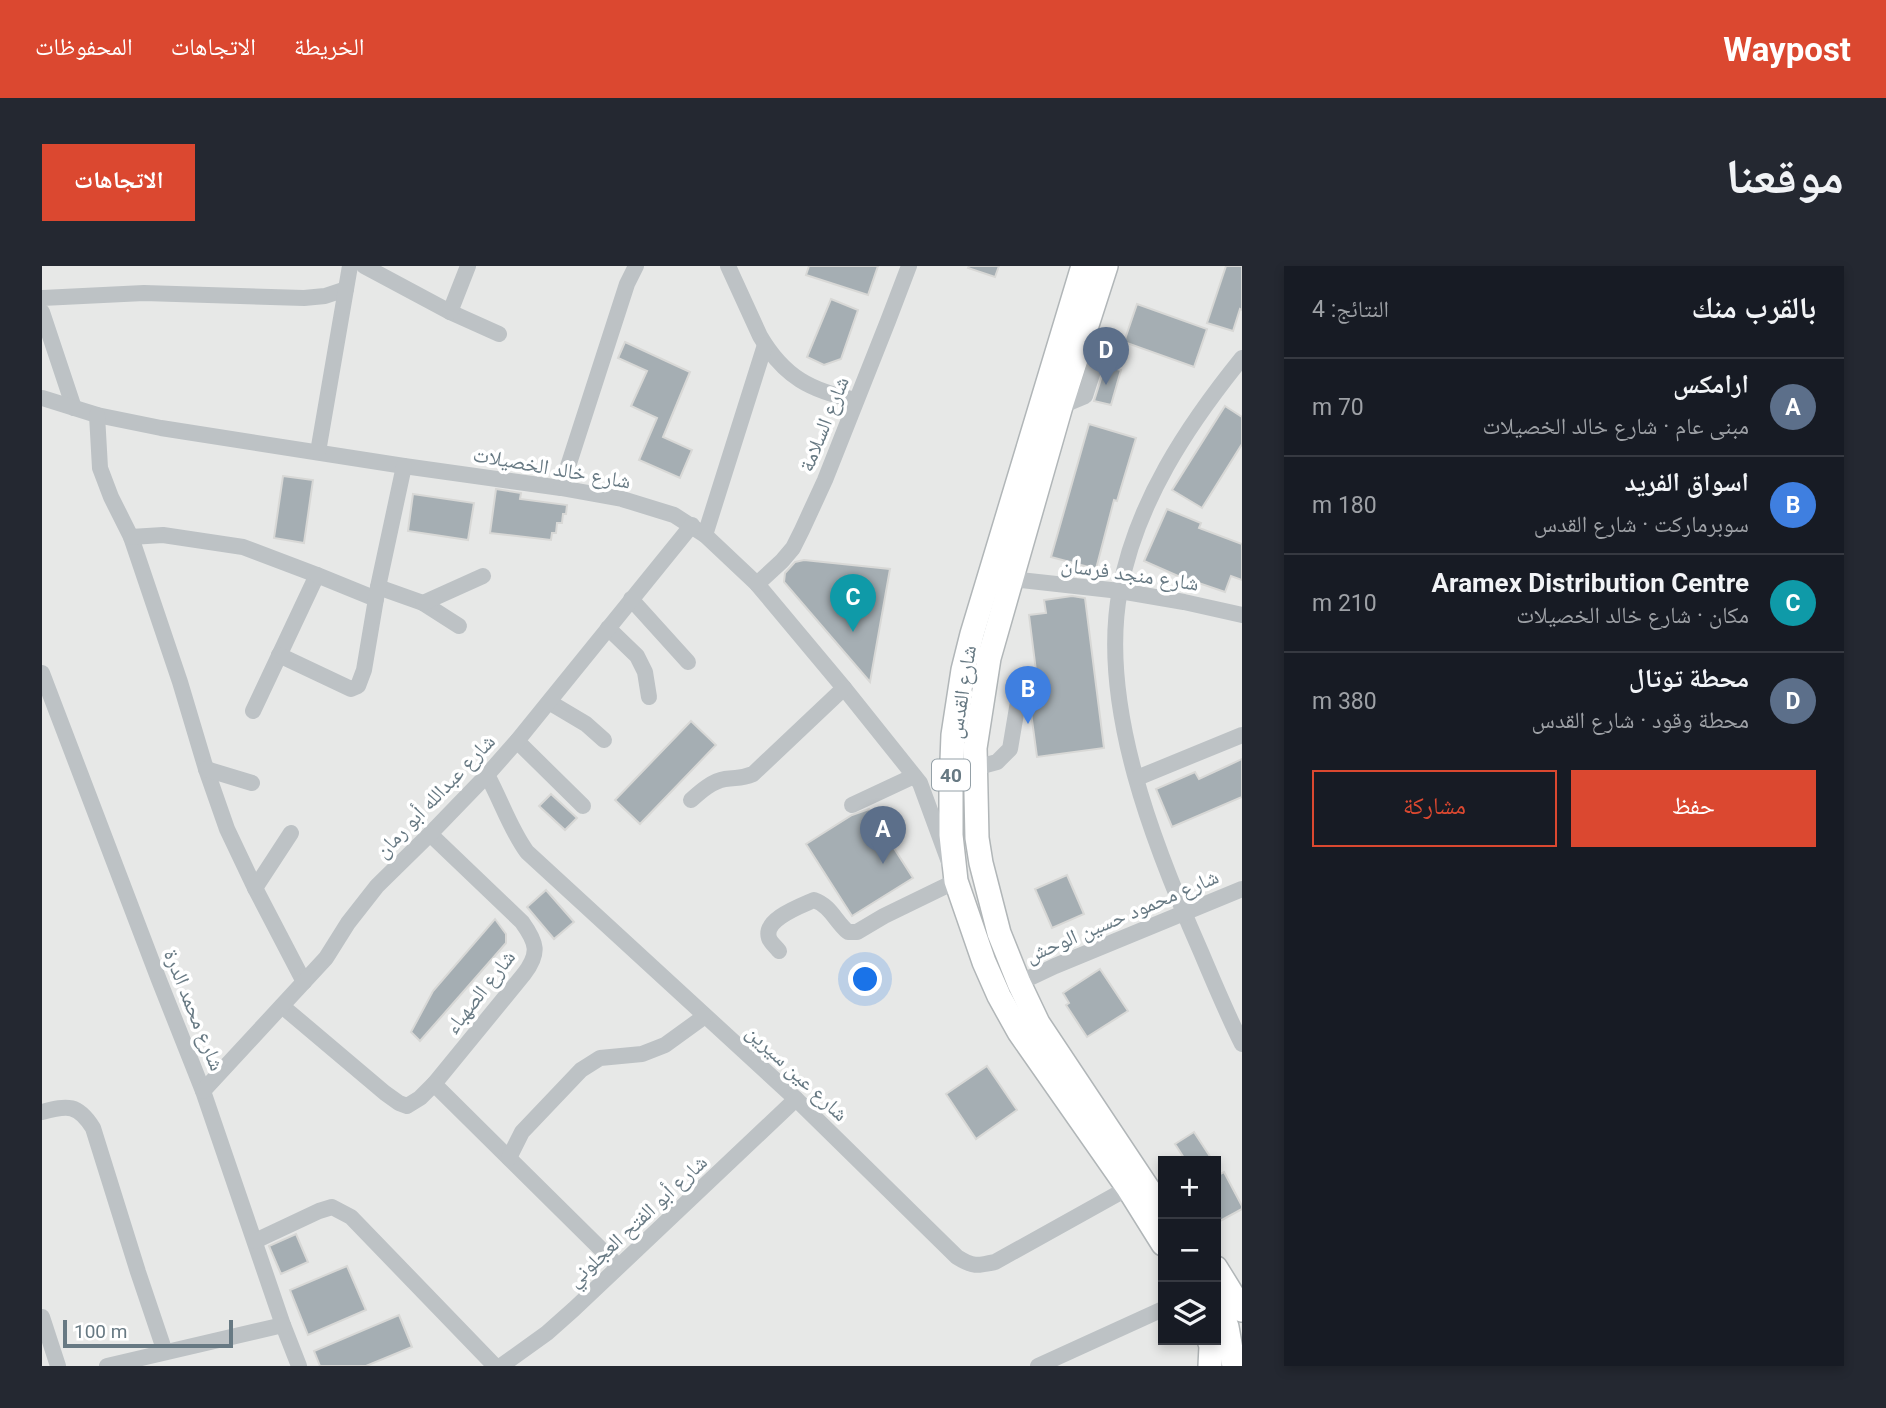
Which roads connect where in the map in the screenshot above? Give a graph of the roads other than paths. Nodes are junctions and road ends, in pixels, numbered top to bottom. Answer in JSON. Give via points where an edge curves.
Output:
{"nodes":[{"id":1,"x":350,"y":266,"type":"edge"},
{"id":2,"x":364,"y":266,"type":"edge"},
{"id":3,"x":468,"y":266,"type":"edge"},
{"id":4,"x":636,"y":266,"type":"edge"},
{"id":5,"x":728,"y":266,"type":"edge"},
{"id":6,"x":908,"y":266,"type":"edge"},
{"id":7,"x":1083,"y":266,"type":"edge"},
{"id":8,"x":1106,"y":266,"type":"edge"},
{"id":9,"x":346,"y":289,"type":"junction"},
{"id":10,"x":42,"y":298,"type":"edge"},
{"id":11,"x":42,"y":312,"type":"edge"},
{"id":12,"x":450,"y":312,"type":"junction"},
{"id":13,"x":499,"y":334,"type":"dead end"},
{"id":14,"x":765,"y":345,"type":"junction"},
{"id":15,"x":1242,"y":358,"type":"edge"},
{"id":16,"x":42,"y":400,"type":"edge"},
{"id":17,"x":856,"y":400,"type":"junction"},
{"id":18,"x":68,"y":407,"type":"junction"},
{"id":19,"x":97,"y":415,"type":"junction"},
{"id":20,"x":318,"y":452,"type":"junction"},
{"id":21,"x":404,"y":466,"type":"junction"},
{"id":22,"x":561,"y":488,"type":"junction"},
{"id":23,"x":699,"y":530,"type":"junction"},
{"id":24,"x":131,"y":537,"type":"junction"},
{"id":25,"x":317,"y":575,"type":"junction"},
{"id":26,"x":483,"y":576,"type":"dead end"},
{"id":27,"x":1011,"y":579,"type":"junction"},
{"id":28,"x":757,"y":584,"type":"junction"},
{"id":29,"x":1120,"y":591,"type":"junction"},
{"id":30,"x":377,"y":593,"type":"junction"},
{"id":31,"x":631,"y":599,"type":"junction"},
{"id":32,"x":423,"y":603,"type":"junction"},
{"id":33,"x":1242,"y":615,"type":"edge"},
{"id":34,"x":459,"y":626,"type":"dead end"},
{"id":35,"x":608,"y":628,"type":"junction"},
{"id":36,"x":279,"y":655,"type":"junction"},
{"id":37,"x":688,"y":662,"type":"dead end"},
{"id":38,"x":42,"y":673,"type":"edge"},
{"id":39,"x":1022,"y":678,"type":"dead end"},
{"id":40,"x":844,"y":688,"type":"junction"},
{"id":41,"x":649,"y":697,"type":"dead end"},
{"id":42,"x":549,"y":702,"type":"junction"},
{"id":43,"x":253,"y":711,"type":"dead end"},
{"id":44,"x":1242,"y":735,"type":"edge"},
{"id":45,"x":604,"y":740,"type":"dead end"},
{"id":46,"x":517,"y":741,"type":"junction"},
{"id":47,"x":975,"y":768,"type":"junction"},
{"id":48,"x":206,"y":769,"type":"junction"},
{"id":49,"x":487,"y":775,"type":"junction"},
{"id":50,"x":1137,"y":778,"type":"junction"},
{"id":51,"x":917,"y":780,"type":"junction"},
{"id":52,"x":252,"y":783,"type":"dead end"},
{"id":53,"x":951,"y":787,"type":"junction"},
{"id":54,"x":691,"y":800,"type":"dead end"},
{"id":55,"x":852,"y":804,"type":"dead end"},
{"id":56,"x":583,"y":806,"type":"dead end"},
{"id":57,"x":291,"y":833,"type":"dead end"},
{"id":58,"x":430,"y":834,"type":"junction"},
{"id":59,"x":956,"y":881,"type":"junction"},
{"id":60,"x":255,"y":888,"type":"junction"},
{"id":61,"x":1242,"y":888,"type":"edge"},
{"id":62,"x":1184,"y":913,"type":"junction"},
{"id":63,"x":779,"y":951,"type":"dead end"},
{"id":64,"x":304,"y":982,"type":"junction"},
{"id":65,"x":1019,"y":983,"type":"junction"},
{"id":66,"x":282,"y":1006,"type":"junction"},
{"id":67,"x":705,"y":1016,"type":"junction"},
{"id":68,"x":1237,"y":1023,"type":"edge"},
{"id":69,"x":1047,"y":1035,"type":"junction"},
{"id":70,"x":1242,"y":1044,"type":"edge"},
{"id":71,"x":434,"y":1084,"type":"junction"},
{"id":72,"x":203,"y":1091,"type":"junction"},
{"id":73,"x":796,"y":1099,"type":"junction"},
{"id":74,"x":42,"y":1112,"type":"edge"},
{"id":75,"x":509,"y":1158,"type":"junction"},
{"id":76,"x":1158,"y":1180,"type":"edge"},
{"id":77,"x":1128,"y":1188,"type":"junction"},
{"id":78,"x":1158,"y":1203,"type":"edge"},
{"id":79,"x":1158,"y":1236,"type":"edge"},
{"id":80,"x":255,"y":1241,"type":"junction"},
{"id":81,"x":618,"y":1266,"type":"junction"},
{"id":82,"x":1221,"y":1276,"type":"edge"},
{"id":83,"x":1242,"y":1310,"type":"edge"},
{"id":84,"x":1158,"y":1311,"type":"edge"},
{"id":85,"x":1221,"y":1311,"type":"edge"},
{"id":86,"x":42,"y":1317,"type":"edge"},
{"id":87,"x":283,"y":1325,"type":"junction"},
{"id":88,"x":165,"y":1352,"type":"junction"},
{"id":89,"x":58,"y":1366,"type":"edge"},
{"id":90,"x":107,"y":1366,"type":"edge"},
{"id":91,"x":299,"y":1366,"type":"edge"},
{"id":92,"x":495,"y":1366,"type":"edge"},
{"id":93,"x":501,"y":1366,"type":"edge"},
{"id":94,"x":1038,"y":1366,"type":"edge"},
{"id":95,"x":1234,"y":1366,"type":"edge"}],
"edges":[{"from":1,"to":9,"type":"street"},
{"from":2,"to":12,"type":"street"},
{"from":3,"to":12,"type":"street"},
{"from":4,"to":22,"type":"street"},
{"from":5,"to":14,"type":"street"},
{"from":6,"to":17,"type":"street","name":"شارع السلامة"},
{"from":7,"to":53,"type":"highway","name":"شارع القدس","number":"40","via":[[972,634],[957,706]]},
{"from":8,"to":27,"type":"highway","name":"شارع القدس","number":"40"},
{"from":9,"to":10,"type":"street","via":[[304,298],[145,293]]},
{"from":9,"to":20,"type":"street"},
{"from":11,"to":18,"type":"street"},
{"from":12,"to":13,"type":"street"},
{"from":14,"to":17,"type":"street","via":[[800,381]]},
{"from":14,"to":23,"type":"street"},
{"from":15,"to":29,"type":"street","via":[[1210,398],[1145,508]]},
{"from":16,"to":18,"type":"street","name":"شارع خالد الخصيلات"},
{"from":17,"to":28,"type":"street","name":"شارع السلامة","via":[[793,548]]},
{"from":18,"to":19,"type":"street","name":"شارع خالد الخصيلات"},
{"from":19,"to":20,"type":"street","name":"شارع خالد الخصيلات"},
{"from":19,"to":24,"type":"street","via":[[100,468]]},
{"from":20,"to":21,"type":"street","name":"شارع خالد الخصيلات"},
{"from":21,"to":22,"type":"street","name":"شارع خالد الخصيلات"},
{"from":21,"to":30,"type":"street"},
{"from":22,"to":23,"type":"street","name":"شارع خالد الخصيلات","via":[[622,499],[674,515]]},
{"from":23,"to":28,"type":"street","name":"شارع خالد الخصيلات"},
{"from":23,"to":31,"type":"street","name":"شارع عبدالله أبو رمان"},
{"from":24,"to":25,"type":"street","via":[[163,536],[243,547]]},
{"from":24,"to":48,"type":"street"},
{"from":25,"to":30,"type":"street"},
{"from":25,"to":36,"type":"street"},
{"from":26,"to":32,"type":"street"},
{"from":27,"to":29,"type":"street","name":"شارع منجد فرسان"},
{"from":27,"to":47,"type":"highway","name":"شارع القدس","number":"40","via":[[983,686]]},
{"from":28,"to":40,"type":"street","name":"شارع خالد الخصيلات"},
{"from":29,"to":33,"type":"street","name":"شارع منجد فرسان"},
{"from":29,"to":50,"type":"street","via":[[1116,671]]},
{"from":30,"to":32,"type":"street"},
{"from":30,"to":36,"type":"street","via":[[364,670],[355,688]]},
{"from":31,"to":35,"type":"street","name":"شارع عبدالله أبو رمان"},
{"from":31,"to":37,"type":"street"},
{"from":32,"to":34,"type":"street"},
{"from":35,"to":41,"type":"street","via":[[637,656]]},
{"from":35,"to":42,"type":"street","name":"شارع عبدالله أبو رمان"},
{"from":36,"to":43,"type":"street"},
{"from":38,"to":72,"type":"street","name":"شارع محمد الدرة"},
{"from":39,"to":47,"type":"street","via":[[1010,749],[997,762]]},
{"from":40,"to":51,"type":"street","name":"شارع خالد الخصيلات"},
{"from":40,"to":54,"type":"street","via":[[753,774],[723,779]]},
{"from":42,"to":45,"type":"street"},
{"from":42,"to":46,"type":"street","name":"شارع عبدالله أبو رمان"},
{"from":44,"to":50,"type":"street"},
{"from":46,"to":49,"type":"street","name":"شارع عبدالله أبو رمان"},
{"from":46,"to":56,"type":"street"},
{"from":47,"to":65,"type":"highway","name":"شارع القدس","number":"40","via":[[981,863],[999,933]]},
{"from":48,"to":52,"type":"street"},
{"from":48,"to":60,"type":"street","via":[[227,830]]},
{"from":49,"to":58,"type":"street","name":"شارع عبدالله أبو رمان"},
{"from":49,"to":67,"type":"street","name":"شارع عين سيرين","via":[[527,852]]},
{"from":50,"to":62,"type":"street"},
{"from":51,"to":53,"type":"street","via":[[932,789]]},
{"from":51,"to":55,"type":"street"},
{"from":51,"to":59,"type":"street","name":"شارع خالد الخصيلات"},
{"from":53,"to":59,"type":"highway","name":"شارع القدس","number":"40"},
{"from":57,"to":60,"type":"street"},
{"from":58,"to":64,"type":"street","name":"شارع عبدالله أبو رمان","via":[[377,886]]},
{"from":58,"to":71,"type":"street","name":"شارع الصهباء","via":[[522,922],[536,950],[533,962]]},
{"from":59,"to":63,"type":"street","via":[[857,932],[848,932],[830,909],[814,901],[773,923],[769,938]]},
{"from":59,"to":77,"type":"highway","name":"شارع القدس","number":"40","via":[[984,962],[1019,1032]]},
{"from":60,"to":64,"type":"street"},
{"from":61,"to":62,"type":"street","name":"شارع محمود حسين الوحش"},
{"from":62,"to":65,"type":"street","name":"شارع محمود حسين الوحش"},
{"from":62,"to":68,"type":"street"},
{"from":64,"to":66,"type":"street","name":"شارع عبدالله أبو رمان"},
{"from":65,"to":69,"type":"highway","name":"شارع القدس","number":"40"},
{"from":66,"to":71,"type":"street","name":"شارع الصهباء","via":[[399,1103],[407,1105],[420,1098]]},
{"from":66,"to":72,"type":"street","name":"شارع عبدالله أبو رمان"},
{"from":67,"to":73,"type":"street","name":"شارع عين سيرين"},
{"from":67,"to":75,"type":"street","via":[[665,1045],[642,1054],[600,1058],[581,1070],[522,1132]]},
{"from":68,"to":70,"type":"street"},
{"from":69,"to":76,"type":"highway","via":[[1080,1061]]},
{"from":69,"to":78,"type":"highway","name":"شارع القدس","number":"40"},
{"from":71,"to":75,"type":"street"},
{"from":72,"to":80,"type":"street","name":"شارع محمد الدرة"},
{"from":73,"to":77,"type":"street","name":"شارع عين سيرين","via":[[969,1265],[995,1262]]},
{"from":73,"to":81,"type":"street","name":"شارع أبو الفتح العجلوني"},
{"from":74,"to":88,"type":"street","via":[[64,1106],[76,1109],[93,1128]]},
{"from":75,"to":81,"type":"street"},
{"from":77,"to":79,"type":"highway","name":"شارع القدس","number":"40"},
{"from":80,"to":87,"type":"street","name":"شارع محمد الدرة"},
{"from":80,"to":92,"type":"street","via":[[318,1211],[332,1207],[342,1212]]},
{"from":81,"to":93,"type":"street","name":"شارع أبو الفتح العجلوني","via":[[559,1323]]},
{"from":82,"to":83,"type":"highway"},
{"from":84,"to":94,"type":"street"},
{"from":85,"to":95,"type":"highway"},
{"from":86,"to":89,"type":"street"},
{"from":87,"to":88,"type":"street"},
{"from":87,"to":91,"type":"street","name":"شارع محمد الدرة"},
{"from":88,"to":90,"type":"street"}]}
